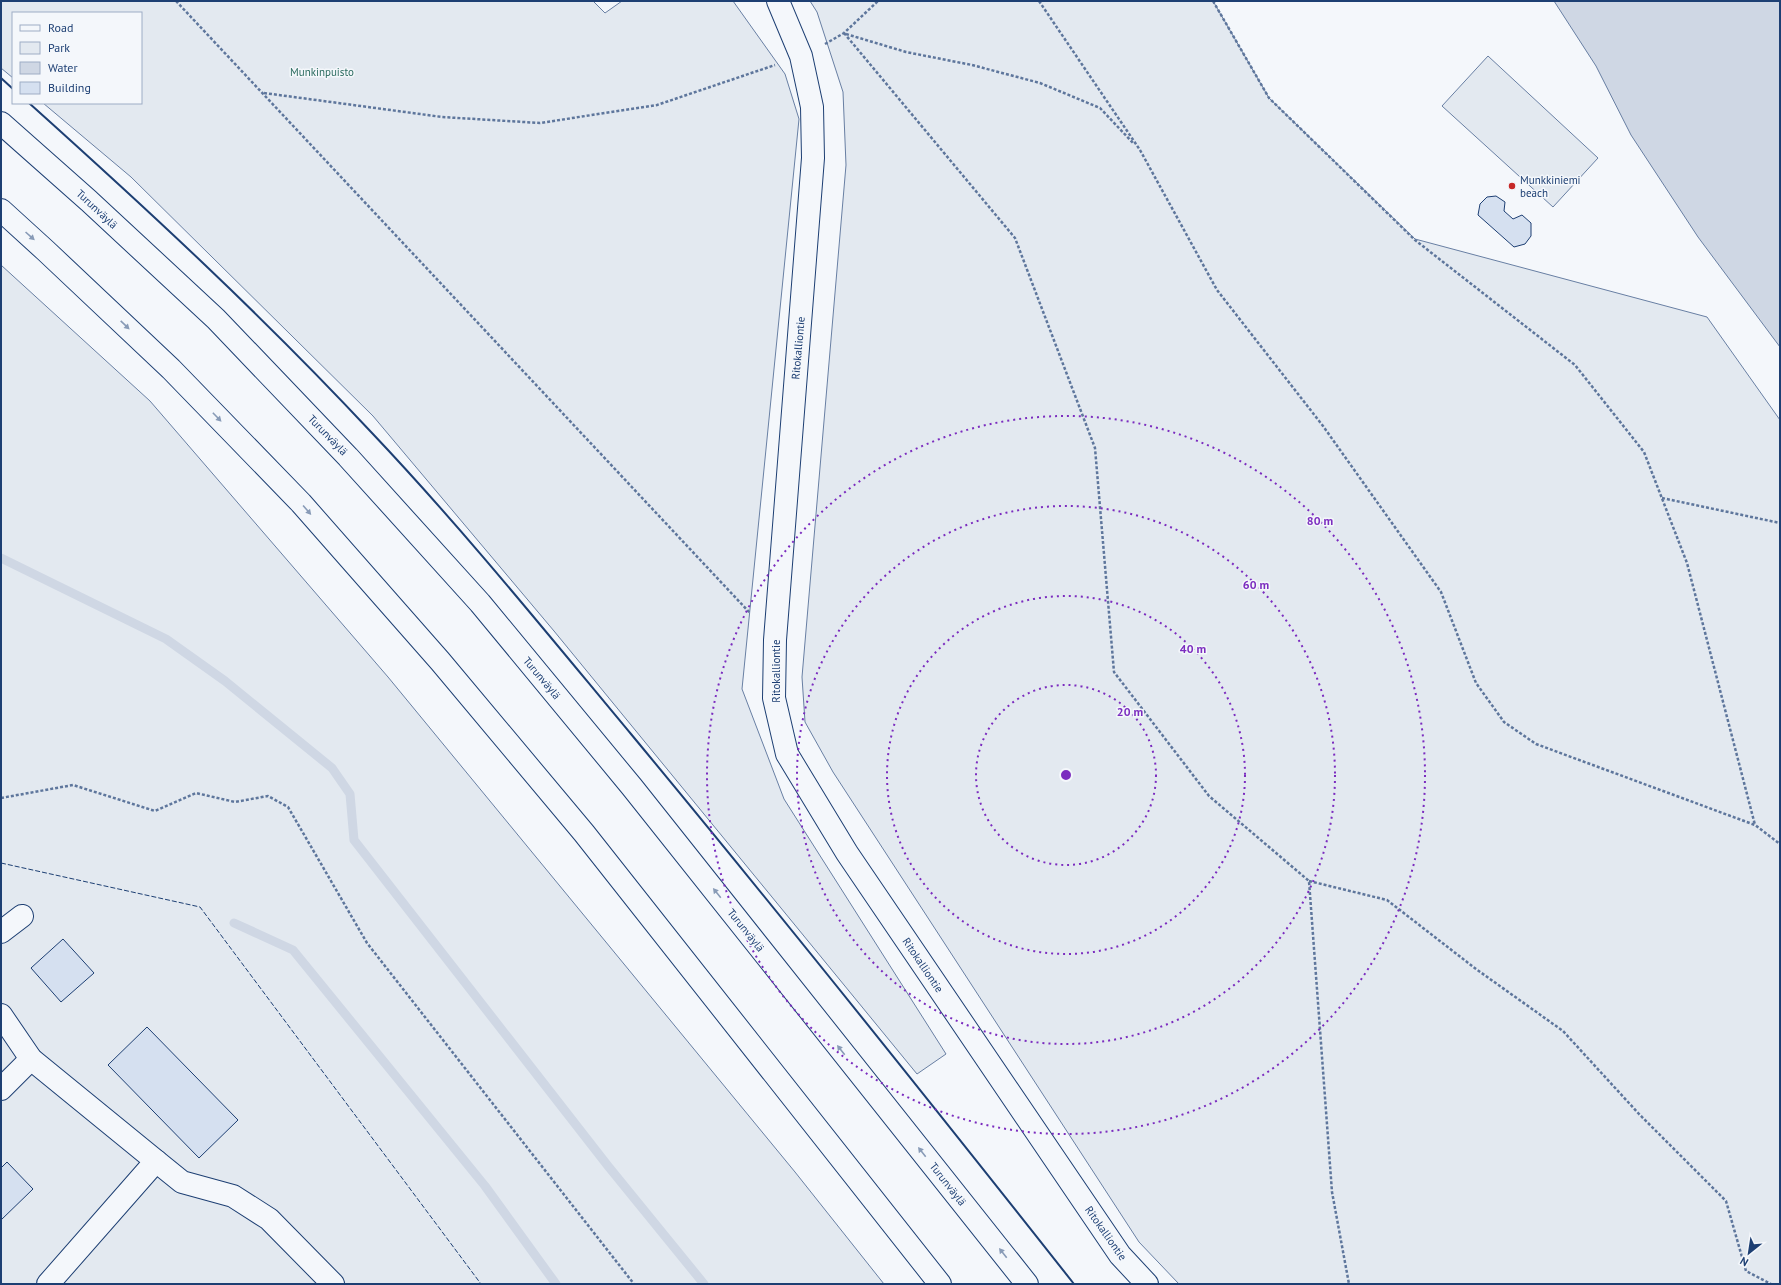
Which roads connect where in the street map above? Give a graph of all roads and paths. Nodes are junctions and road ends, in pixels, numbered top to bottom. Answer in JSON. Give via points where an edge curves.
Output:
{"nodes":[{"id":1,"x":176,"y":1,"type":"edge"},
{"id":2,"x":778,"y":1,"type":"edge"},
{"id":3,"x":878,"y":1,"type":"edge"},
{"id":4,"x":1039,"y":1,"type":"edge"},
{"id":5,"x":1213,"y":1,"type":"edge"},
{"id":6,"x":844,"y":33,"type":"junction"},
{"id":7,"x":801,"y":56,"type":"junction"},
{"id":8,"x":263,"y":93,"type":"junction"},
{"id":9,"x":1,"y":123,"type":"edge"},
{"id":10,"x":1140,"y":150,"type":"junction"},
{"id":11,"x":1,"y":210,"type":"edge"},
{"id":12,"x":1662,"y":498,"type":"junction"},
{"id":13,"x":1780,"y":523,"type":"edge"},
{"id":14,"x":775,"y":640,"type":"junction"},
{"id":15,"x":1,"y":798,"type":"edge"},
{"id":16,"x":1755,"y":825,"type":"junction"},
{"id":17,"x":1780,"y":844,"type":"edge"},
{"id":18,"x":1310,"y":881,"type":"junction"},
{"id":19,"x":22,"y":916,"type":"dead end"},
{"id":20,"x":1,"y":932,"type":"edge"},
{"id":21,"x":1,"y":1015,"type":"edge"},
{"id":22,"x":31,"y":1059,"type":"junction"},
{"id":23,"x":1,"y":1089,"type":"edge"},
{"id":24,"x":156,"y":1161,"type":"junction"},
{"id":25,"x":48,"y":1284,"type":"edge"},
{"id":26,"x":333,"y":1284,"type":"edge"},
{"id":27,"x":634,"y":1284,"type":"edge"},
{"id":28,"x":940,"y":1284,"type":"edge"},
{"id":29,"x":1027,"y":1284,"type":"edge"},
{"id":30,"x":1147,"y":1284,"type":"edge"},
{"id":31,"x":1349,"y":1284,"type":"edge"},
{"id":32,"x":1771,"y":1284,"type":"edge"}],
"edges":[{"from":1,"to":8,"type":"path"},
{"from":2,"to":7,"type":"main road","name":"Ritokalliontie"},
{"from":3,"to":6,"type":"path"},
{"from":4,"to":10,"type":"path"},
{"from":5,"to":12,"type":"path","via":[[1269,98],[1415,240],[1575,365],[1644,452]]},
{"from":6,"to":7,"type":"path"},
{"from":6,"to":10,"type":"path","via":[[906,52],[972,65],[1040,83],[1100,108]]},
{"from":6,"to":18,"type":"path","via":[[1015,238],[1095,448],[1114,672],[1209,796]]},
{"from":7,"to":8,"type":"path","via":[[657,105],[540,123],[442,117]]},
{"from":7,"to":14,"type":"main road","name":"Ritokalliontie","via":[[812,107],[813,158]]},
{"from":8,"to":14,"type":"path"},
{"from":29,"to":9,"type":"main road","name":"Turunväylä","one_way":true,"via":[[632,787],[480,603],[348,457],[216,319]]},
{"from":10,"to":16,"type":"path","via":[[1217,290],[1323,426],[1441,592],[1476,683],[1504,722],[1536,744]]},
{"from":11,"to":28,"type":"main road","one_way":true,"via":[[171,369],[301,503],[440,661],[584,833]]},
{"from":12,"to":13,"type":"path"},
{"from":12,"to":16,"type":"path","via":[[1687,563]]},
{"from":14,"to":30,"type":"main road","name":"Ritokalliontie","via":[[774,698],[787,754],[847,853],[1120,1255]]},
{"from":15,"to":27,"type":"path","via":[[73,785],[155,811],[196,793],[235,802],[268,796],[288,807],[367,943]]},
{"from":16,"to":17,"type":"path"},
{"from":18,"to":31,"type":"path","via":[[1332,1192]]},
{"from":18,"to":32,"type":"path","via":[[1388,900],[1476,969],[1563,1031],[1639,1114],[1726,1201],[1746,1271]]},
{"from":19,"to":20,"type":"main road"},
{"from":21,"to":22,"type":"main road"},
{"from":22,"to":23,"type":"main road"},
{"from":22,"to":24,"type":"main road"},
{"from":24,"to":25,"type":"main road"},
{"from":24,"to":26,"type":"main road","via":[[182,1182],[233,1196],[269,1219]]}]}
